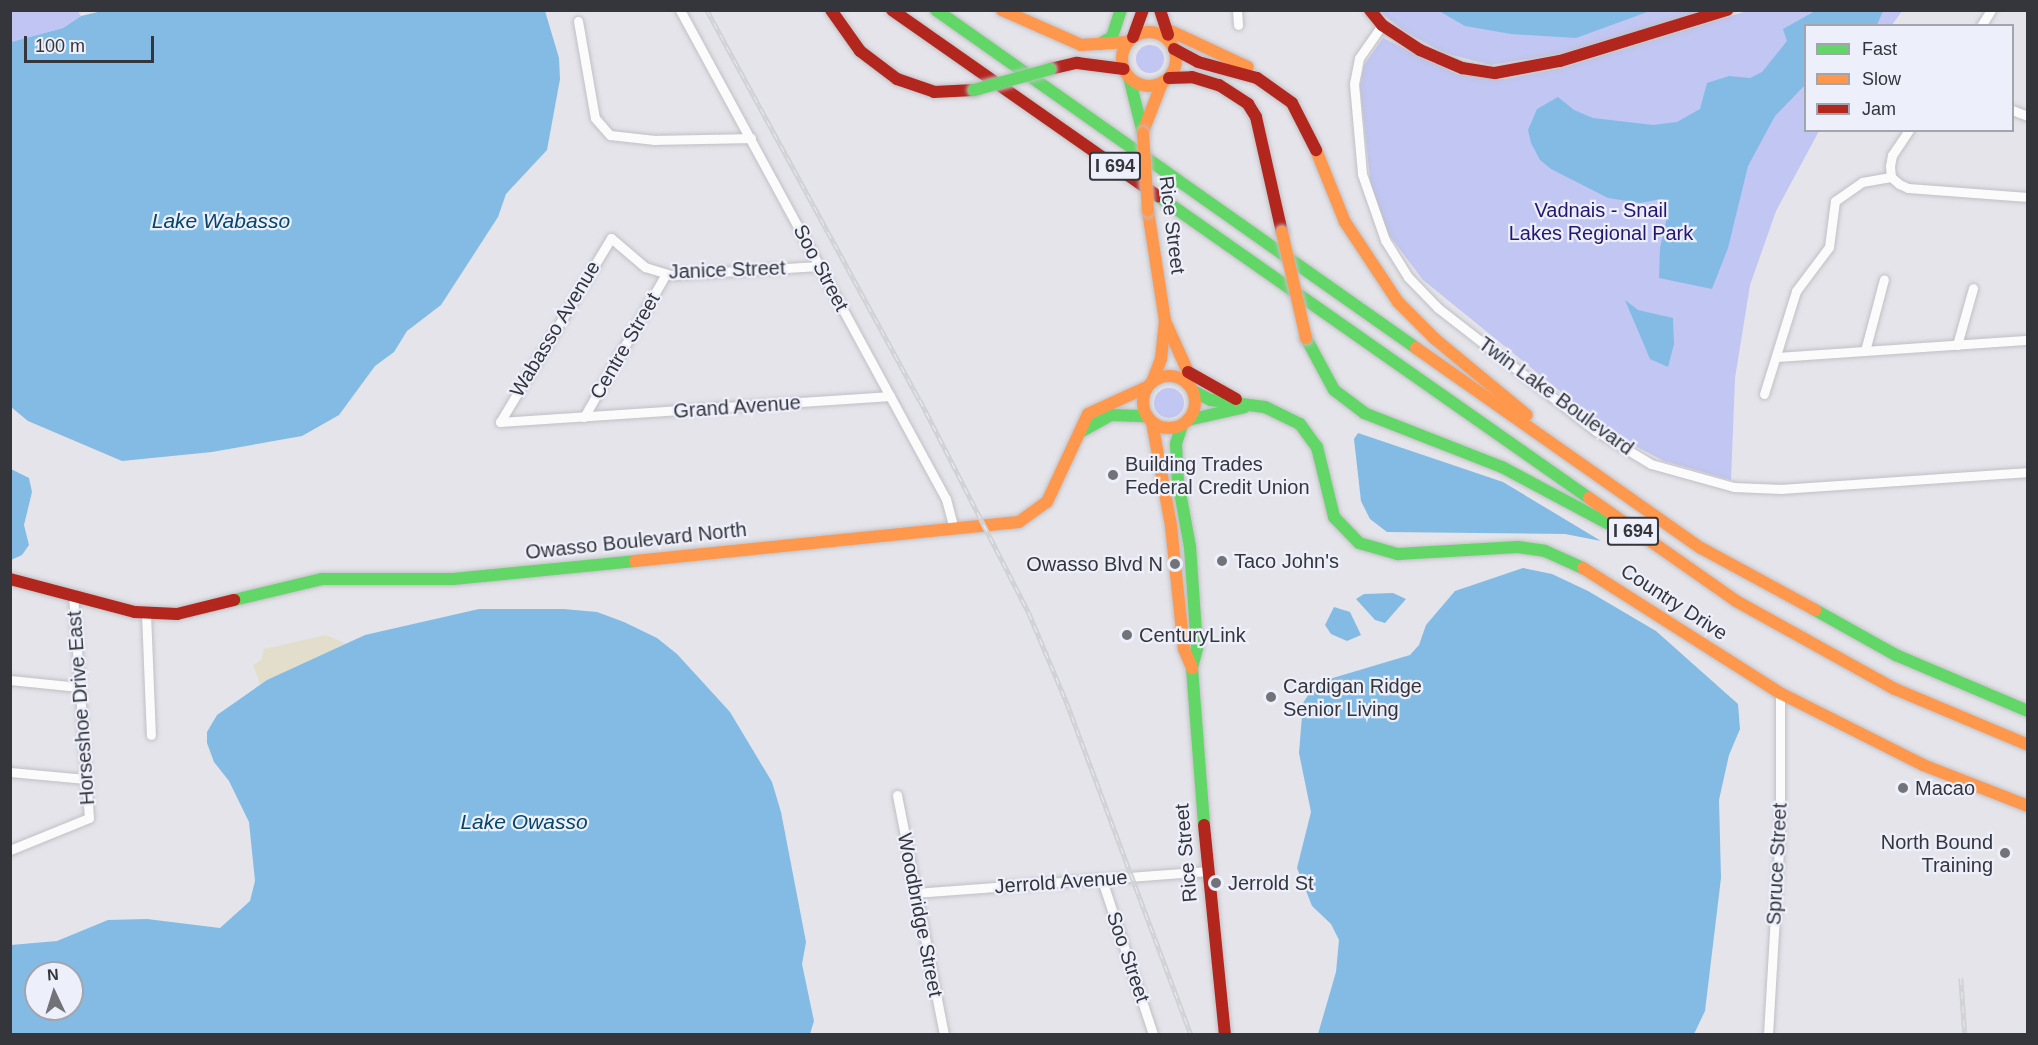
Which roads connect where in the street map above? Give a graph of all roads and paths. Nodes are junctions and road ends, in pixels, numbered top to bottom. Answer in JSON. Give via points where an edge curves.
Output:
{"nodes":[{"id":1,"x":680,"y":10,"type":"edge"},
{"id":2,"x":831,"y":10,"type":"edge"},
{"id":3,"x":892,"y":10,"type":"edge"},
{"id":4,"x":936,"y":10,"type":"edge"},
{"id":5,"x":1002,"y":10,"type":"edge"},
{"id":6,"x":1121,"y":10,"type":"edge"},
{"id":7,"x":1143,"y":10,"type":"edge"},
{"id":8,"x":1160,"y":10,"type":"edge"},
{"id":9,"x":1237,"y":10,"type":"edge"},
{"id":10,"x":1370,"y":10,"type":"edge"},
{"id":11,"x":1727,"y":10,"type":"edge"},
{"id":12,"x":1991,"y":10,"type":"edge"},
{"id":13,"x":578,"y":21,"type":"dead end"},
{"id":14,"x":1982,"y":24,"type":"edge"},
{"id":15,"x":1238,"y":25,"type":"dead end"},
{"id":16,"x":1382,"y":25,"type":"junction"},
{"id":17,"x":1166,"y":29,"type":"junction"},
{"id":18,"x":1131,"y":39,"type":"junction"},
{"id":19,"x":1100,"y":44,"type":"junction"},
{"id":20,"x":1172,"y":45,"type":"junction"},
{"id":21,"x":1127,"y":73,"type":"junction"},
{"id":22,"x":1165,"y":80,"type":"junction"},
{"id":23,"x":1292,"y":103,"type":"junction"},
{"id":24,"x":2014,"y":110,"type":"edge"},
{"id":25,"x":2028,"y":116,"type":"edge"},
{"id":26,"x":1908,"y":132,"type":"edge"},
{"id":27,"x":1143,"y":133,"type":"junction"},
{"id":28,"x":751,"y":138,"type":"junction"},
{"id":29,"x":1891,"y":177,"type":"junction"},
{"id":30,"x":2028,"y":197,"type":"edge"},
{"id":31,"x":611,"y":238,"type":"joint"},
{"id":32,"x":819,"y":266,"type":"junction"},
{"id":33,"x":666,"y":274,"type":"junction"},
{"id":34,"x":1884,"y":279,"type":"dead end"},
{"id":35,"x":1973,"y":288,"type":"dead end"},
{"id":36,"x":1165,"y":321,"type":"junction"},
{"id":37,"x":2028,"y":340,"type":"edge"},
{"id":38,"x":1957,"y":345,"type":"junction"},
{"id":39,"x":1864,"y":351,"type":"junction"},
{"id":40,"x":1777,"y":357,"type":"junction"},
{"id":41,"x":1190,"y":382,"type":"junction"},
{"id":42,"x":1150,"y":385,"type":"junction"},
{"id":43,"x":1764,"y":394,"type":"dead end"},
{"id":44,"x":890,"y":396,"type":"junction"},
{"id":45,"x":1245,"y":403,"type":"junction"},
{"id":46,"x":584,"y":417,"type":"junction"},
{"id":47,"x":1149,"y":419,"type":"junction"},
{"id":48,"x":500,"y":422,"type":"joint"},
{"id":49,"x":1185,"y":422,"type":"junction"},
{"id":50,"x":1082,"y":431,"type":"junction"},
{"id":51,"x":2028,"y":472,"type":"edge"},
{"id":52,"x":1629,"y":500,"type":"junction"},
{"id":53,"x":954,"y":528,"type":"junction"},
{"id":54,"x":10,"y":579,"type":"edge"},
{"id":55,"x":73,"y":597,"type":"junction"},
{"id":56,"x":1736,"y":602,"type":"junction"},
{"id":57,"x":146,"y":613,"type":"junction"},
{"id":58,"x":1192,"y":668,"type":"junction"},
{"id":59,"x":10,"y":680,"type":"edge"},
{"id":60,"x":79,"y":687,"type":"junction"},
{"id":61,"x":1780,"y":693,"type":"junction"},
{"id":62,"x":2028,"y":711,"type":"edge"},
{"id":63,"x":151,"y":735,"type":"dead end"},
{"id":64,"x":2028,"y":745,"type":"edge"},
{"id":65,"x":10,"y":772,"type":"edge"},
{"id":66,"x":86,"y":779,"type":"junction"},
{"id":67,"x":897,"y":795,"type":"dead end"},
{"id":68,"x":2028,"y":806,"type":"edge"},
{"id":69,"x":10,"y":850,"type":"edge"},
{"id":70,"x":1207,"y":871,"type":"junction"},
{"id":71,"x":1102,"y":879,"type":"junction"},
{"id":72,"x":916,"y":893,"type":"junction"},
{"id":73,"x":944,"y":1035,"type":"edge"},
{"id":74,"x":1153,"y":1035,"type":"edge"},
{"id":75,"x":1225,"y":1035,"type":"edge"},
{"id":76,"x":1768,"y":1035,"type":"edge"}],
"edges":[{"from":1,"to":28,"type":"street","name":"Soo Street"},
{"from":2,"to":21,"type":"main road","bridge":true,"via":[[860,51],[897,79],[934,92],[974,90],[1077,63]]},
{"from":3,"to":56,"type":"main road","number":"I 694"},
{"from":4,"to":52,"type":"main road","number":"I 694"},
{"from":5,"to":19,"type":"main road","via":[[1071,42]]},
{"from":6,"to":19,"type":"main road","via":[[1112,37]]},
{"from":7,"to":18,"type":"main road"},
{"from":8,"to":17,"type":"main road"},
{"from":9,"to":15,"type":"street"},
{"from":10,"to":16,"type":"main road"},
{"from":11,"to":16,"type":"main road","via":[[1530,69],[1496,73],[1448,63]]},
{"from":12,"to":14,"type":"street"},
{"from":13,"to":28,"type":"street","via":[[595,118],[610,135],[646,140]]},
{"from":16,"to":51,"type":"street","name":"Twin Lake Boulevard","via":[[1359,58],[1354,93],[1363,182],[1386,240],[1408,277],[1438,308],[1596,431],[1651,464],[1734,488],[1781,489]]},
{"from":17,"to":20,"type":"main road"},
{"from":17,"to":23,"type":"main road","via":[[1207,45],[1262,75],[1279,86]]},
{"from":18,"to":19,"type":"main road"},
{"from":18,"to":20,"type":"main road","via":[[1156,33]]},
{"from":18,"to":21,"type":"main road","via":[[1123,52]]},
{"from":20,"to":22,"type":"main road","via":[[1175,64]]},
{"from":20,"to":23,"type":"main road","via":[[1198,62],[1257,78]]},
{"from":21,"to":22,"type":"main road","via":[[1144,85]]},
{"from":21,"to":27,"type":"main road","name":"Rice Street"},
{"from":22,"to":27,"type":"main road","name":"Rice Street"},
{"from":22,"to":56,"type":"main road","bridge":true,"via":[[1192,77],[1219,85],[1248,104],[1256,117],[1306,338],[1334,390],[1364,413],[1526,479]]},
{"from":23,"to":52,"type":"main road","via":[[1306,124],[1356,244],[1409,315]]},
{"from":24,"to":25,"type":"street"},
{"from":26,"to":29,"type":"street","via":[[1892,155]]},
{"from":27,"to":36,"type":"main road","name":"Rice Street","bridge":true,"via":[[1148,212]]},
{"from":28,"to":32,"type":"street","name":"Soo Street"},
{"from":29,"to":30,"type":"street","via":[[1908,188]]},
{"from":29,"to":40,"type":"street","via":[[1862,182],[1835,201],[1829,246],[1796,291]]},
{"from":31,"to":33,"type":"street","name":"Janice Street","via":[[635,260]]},
{"from":31,"to":48,"type":"street","name":"Wabasso Avenue"},
{"from":32,"to":33,"type":"street","name":"Janice Street"},
{"from":32,"to":44,"type":"street","name":"Soo Street"},
{"from":33,"to":46,"type":"street","name":"Centre Street"},
{"from":34,"to":39,"type":"street"},
{"from":35,"to":38,"type":"street"},
{"from":36,"to":41,"type":"main road","name":"Rice Street"},
{"from":36,"to":42,"type":"main road","name":"Rice Street","via":[[1161,359]]},
{"from":37,"to":38,"type":"street"},
{"from":38,"to":39,"type":"street"},
{"from":39,"to":40,"type":"street"},
{"from":40,"to":43,"type":"street"},
{"from":41,"to":42,"type":"main road","via":[[1167,376]]},
{"from":41,"to":45,"type":"main road"},
{"from":41,"to":45,"type":"main road","name":"Country Drive","via":[[1211,400]]},
{"from":41,"to":49,"type":"main road","via":[[1195,406]]},
{"from":42,"to":47,"type":"main road","via":[[1143,401]]},
{"from":42,"to":50,"type":"main road","name":"Owasso Boulevard North","via":[[1091,411]]},
{"from":44,"to":46,"type":"street","name":"Grand Avenue"},
{"from":44,"to":53,"type":"street","name":"Soo Street","via":[[946,499]]},
{"from":45,"to":49,"type":"main road"},
{"from":45,"to":61,"type":"main road","name":"Country Drive","via":[[1290,417],[1309,434],[1322,460],[1334,517],[1359,543],[1398,554],[1497,547],[1545,551],[1603,579]]},
{"from":46,"to":48,"type":"street","name":"Grand Avenue"},
{"from":47,"to":49,"type":"main road","via":[[1166,428]]},
{"from":47,"to":50,"type":"main road","via":[[1111,415]]},
{"from":47,"to":58,"type":"main road","name":"Rice Street","via":[[1171,526],[1184,650]]},
{"from":49,"to":58,"type":"main road","name":"Rice Street","via":[[1176,455],[1191,557],[1197,648]]},
{"from":50,"to":53,"type":"main road","name":"Owasso Boulevard North","via":[[1052,494],[1036,514],[1019,522]]},
{"from":52,"to":62,"type":"main road","number":"I 694","via":[[1701,548],[1844,629],[1948,679]]},
{"from":53,"to":57,"type":"main road","name":"Owasso Boulevard North","via":[[453,579],[330,579],[254,593],[185,613]]},
{"from":54,"to":55,"type":"main road","name":"Owasso Boulevard North"},
{"from":55,"to":57,"type":"main road","name":"Owasso Boulevard North"},
{"from":55,"to":60,"type":"street","name":"Horseshoe Drive East"},
{"from":56,"to":64,"type":"main road","number":"I 694","via":[[1895,689]]},
{"from":57,"to":63,"type":"street"},
{"from":58,"to":70,"type":"main road","name":"Rice Street"},
{"from":59,"to":60,"type":"street"},
{"from":60,"to":66,"type":"street","name":"Horseshoe Drive East"},
{"from":61,"to":68,"type":"main road","name":"Country Drive","via":[[1923,765]]},
{"from":61,"to":76,"type":"street","name":"Spruce Street","via":[[1780,829]]},
{"from":65,"to":66,"type":"street"},
{"from":66,"to":69,"type":"street","name":"Horseshoe Drive East","via":[[89,819]]},
{"from":67,"to":72,"type":"street","name":"Woodbridge Street"},
{"from":70,"to":71,"type":"street","name":"Jerrold Avenue"},
{"from":70,"to":75,"type":"main road","name":"Rice Street"},
{"from":71,"to":72,"type":"street","name":"Jerrold Avenue"},
{"from":71,"to":74,"type":"street","name":"Soo Street"},
{"from":72,"to":73,"type":"street","name":"Woodbridge Street"}]}
